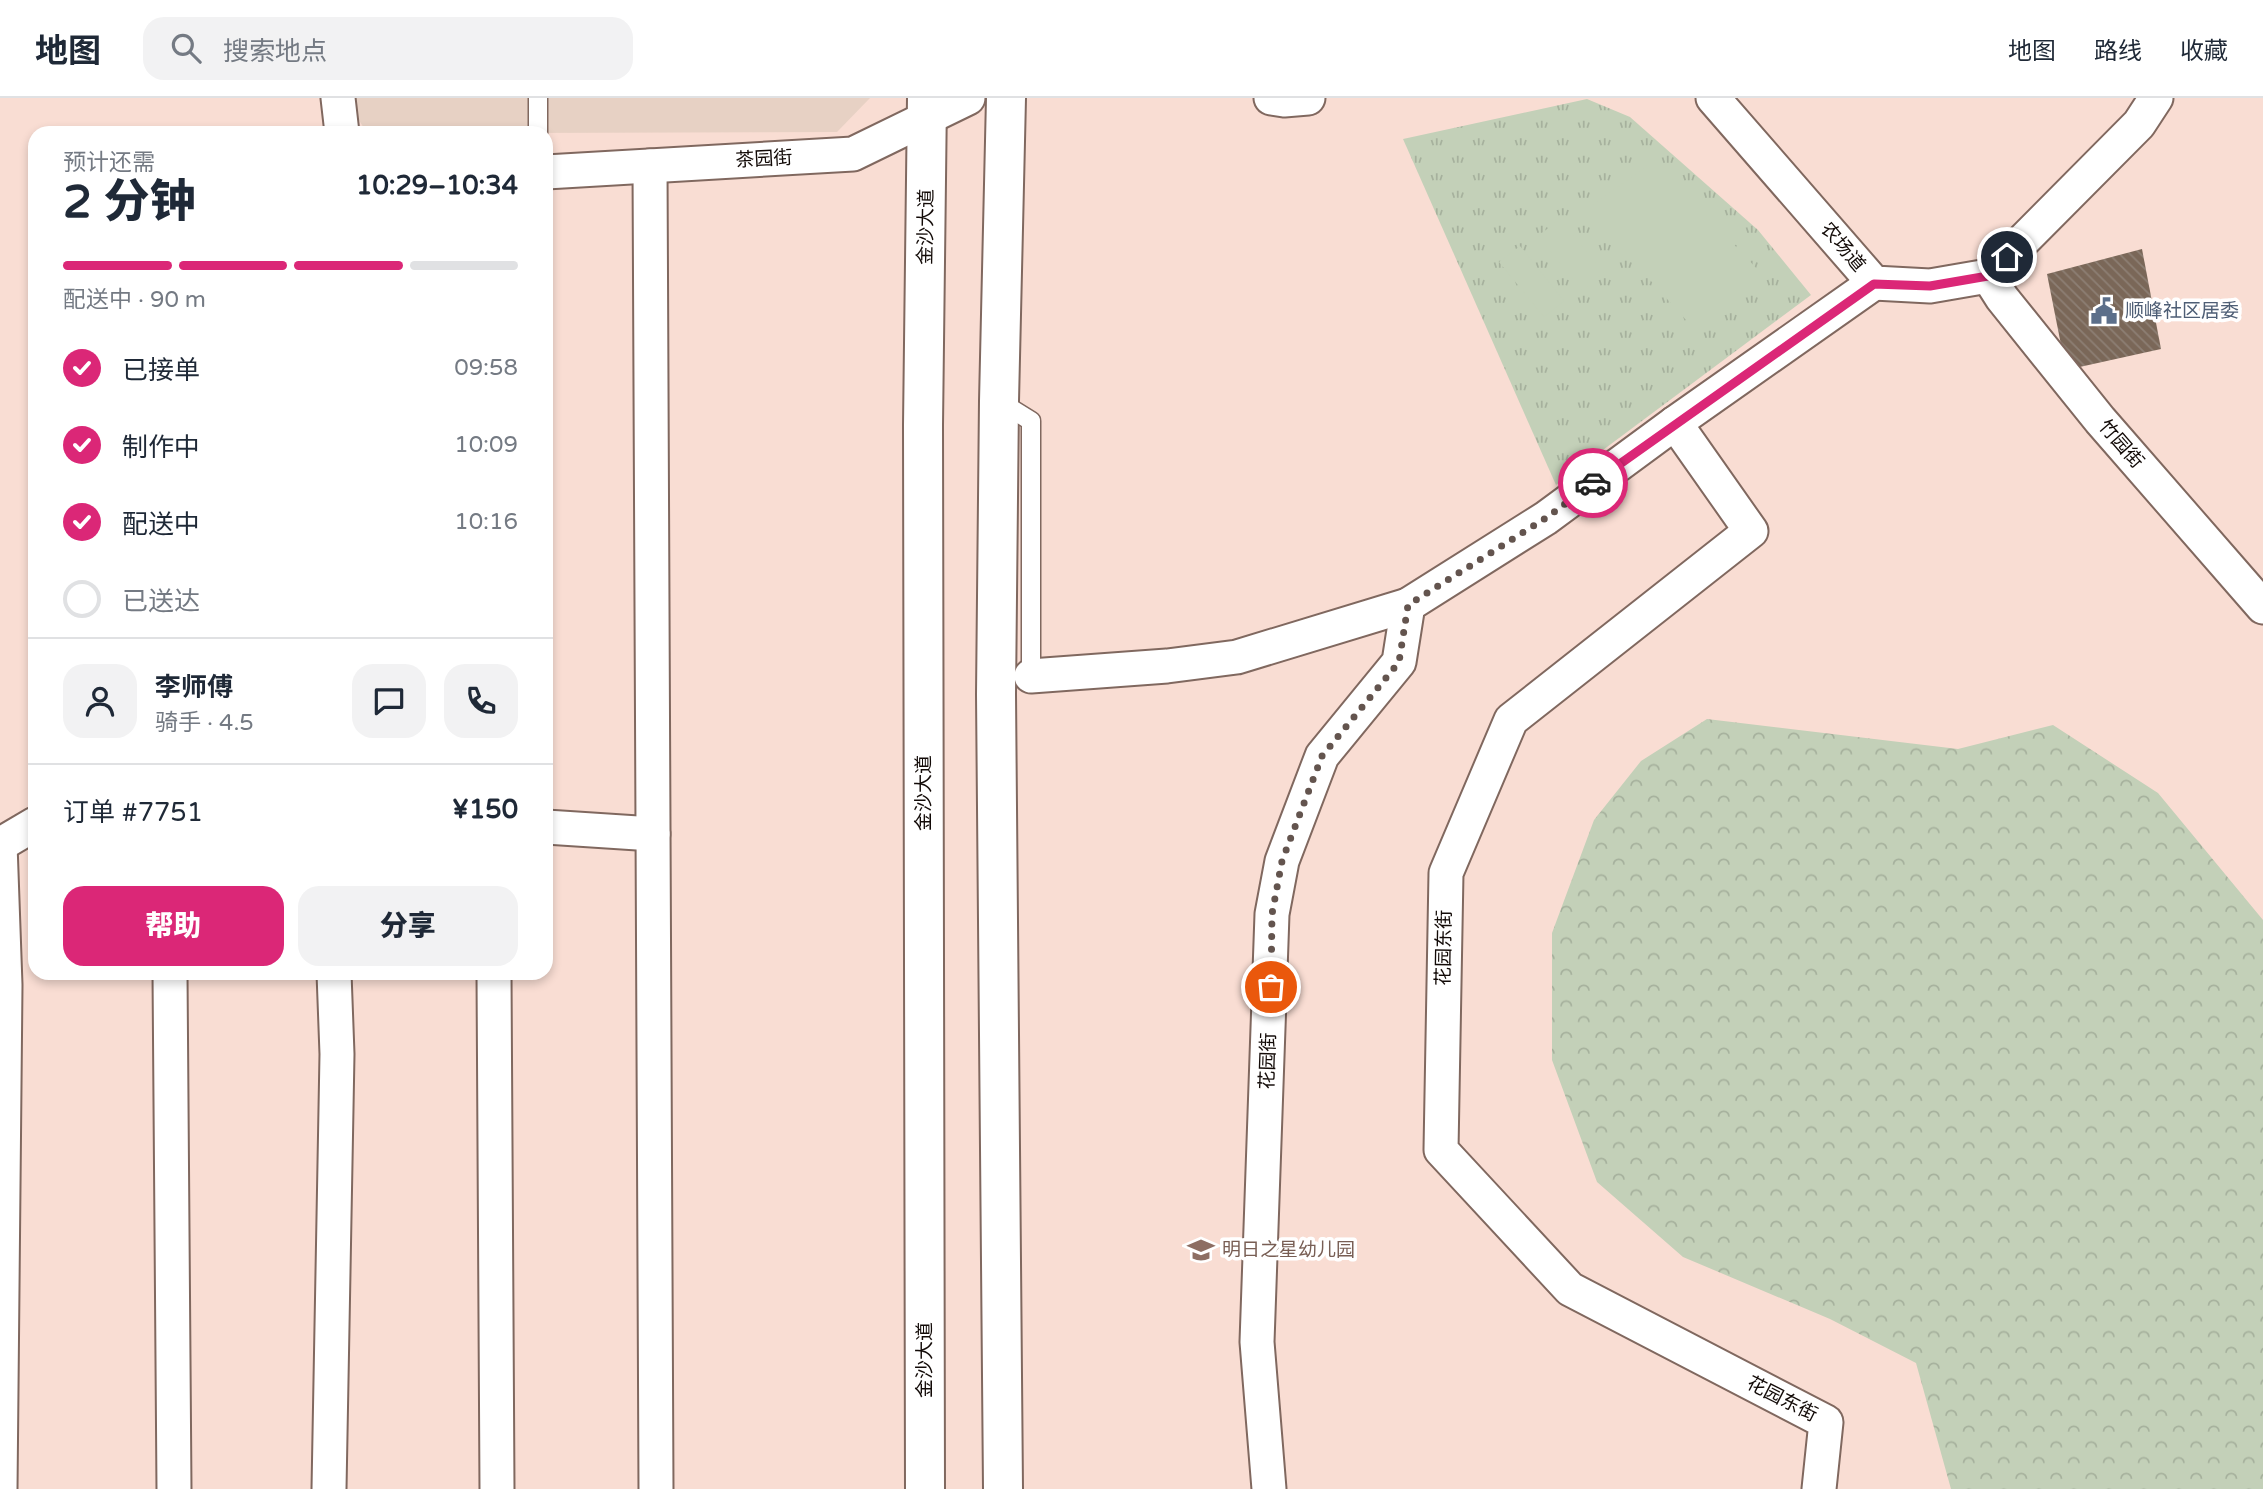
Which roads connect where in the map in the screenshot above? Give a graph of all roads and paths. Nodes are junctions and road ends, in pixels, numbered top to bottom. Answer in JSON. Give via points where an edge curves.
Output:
{"nodes":[{"id":1,"x":338,"y":98,"type":"edge"},
{"id":2,"x":538,"y":98,"type":"edge"},
{"id":3,"x":968,"y":98,"type":"edge"},
{"id":4,"x":1006,"y":98,"type":"edge"},
{"id":5,"x":1271,"y":98,"type":"edge"},
{"id":6,"x":1308,"y":98,"type":"edge"},
{"id":7,"x":1713,"y":98,"type":"edge"},
{"id":8,"x":2155,"y":98,"type":"edge"},
{"id":9,"x":927,"y":108,"type":"edge"},
{"id":10,"x":341,"y":126,"type":"edge"},
{"id":11,"x":538,"y":126,"type":"edge"},
{"id":12,"x":650,"y":166,"type":"junction"},
{"id":13,"x":553,"y":172,"type":"edge"},
{"id":14,"x":1988,"y":276,"type":"junction"},
{"id":15,"x":1874,"y":284,"type":"junction"},
{"id":16,"x":999,"y":401,"type":"junction"},
{"id":17,"x":1675,"y":423,"type":"junction"},
{"id":18,"x":1408,"y":605,"type":"junction"},
{"id":19,"x":2263,"y":607,"type":"edge"},
{"id":20,"x":1031,"y":676,"type":"joint"},
{"id":21,"x":553,"y":827,"type":"edge"},
{"id":22,"x":28,"y":828,"type":"edge"},
{"id":23,"x":653,"y":834,"type":"junction"},
{"id":24,"x":0,"y":844,"type":"edge"},
{"id":25,"x":170,"y":980,"type":"edge"},
{"id":26,"x":334,"y":980,"type":"edge"},
{"id":27,"x":494,"y":980,"type":"edge"},
{"id":28,"x":0,"y":1489,"type":"edge"},
{"id":29,"x":174,"y":1489,"type":"edge"},
{"id":30,"x":329,"y":1489,"type":"edge"},
{"id":31,"x":497,"y":1489,"type":"edge"},
{"id":32,"x":656,"y":1489,"type":"edge"},
{"id":33,"x":925,"y":1489,"type":"edge"},
{"id":34,"x":1003,"y":1489,"type":"edge"},
{"id":35,"x":1269,"y":1489,"type":"edge"},
{"id":36,"x":1819,"y":1489,"type":"edge"}],
"edges":[{"from":1,"to":10,"type":"street"},
{"from":2,"to":11,"type":"lane"},
{"from":3,"to":9,"type":"street","name":"茶园街"},
{"from":4,"to":16,"type":"main road"},
{"from":5,"to":6,"type":"street"},
{"from":7,"to":15,"type":"street","name":"农场道"},
{"from":8,"to":14,"type":"street","via":[[2139,124]]},
{"from":9,"to":12,"type":"street","name":"茶园街","via":[[853,154]]},
{"from":9,"to":33,"type":"main road","name":"金沙大道","via":[[923,425]]},
{"from":12,"to":13,"type":"street","name":"茶园街"},
{"from":12,"to":23,"type":"street"},
{"from":14,"to":15,"type":"street","name":"农场道","via":[[1930,286]]},
{"from":14,"to":19,"type":"street","name":"竹园街","via":[[2100,420]]},
{"from":15,"to":17,"type":"street"},
{"from":16,"to":20,"type":"lane","via":[[1031,421]]},
{"from":16,"to":34,"type":"main road","via":[[996,694]]},
{"from":17,"to":18,"type":"street","via":[[1546,518]]},
{"from":17,"to":36,"type":"street","name":"花园东街","via":[[1751,531],[1511,720],[1446,873],[1441,1150],[1570,1289],[1826,1422]]},
{"from":18,"to":20,"type":"street","via":[[1237,657]]},
{"from":18,"to":35,"type":"street","name":"花园街","via":[[1399,662],[1322,756],[1282,861],[1272,914],[1257,1342]]},
{"from":21,"to":23,"type":"street"},
{"from":22,"to":24,"type":"street"},
{"from":23,"to":32,"type":"street"},
{"from":24,"to":28,"type":"street","via":[[5,985]]},
{"from":25,"to":29,"type":"street"},
{"from":26,"to":30,"type":"street","via":[[337,1054]]},
{"from":27,"to":31,"type":"street"}]}
